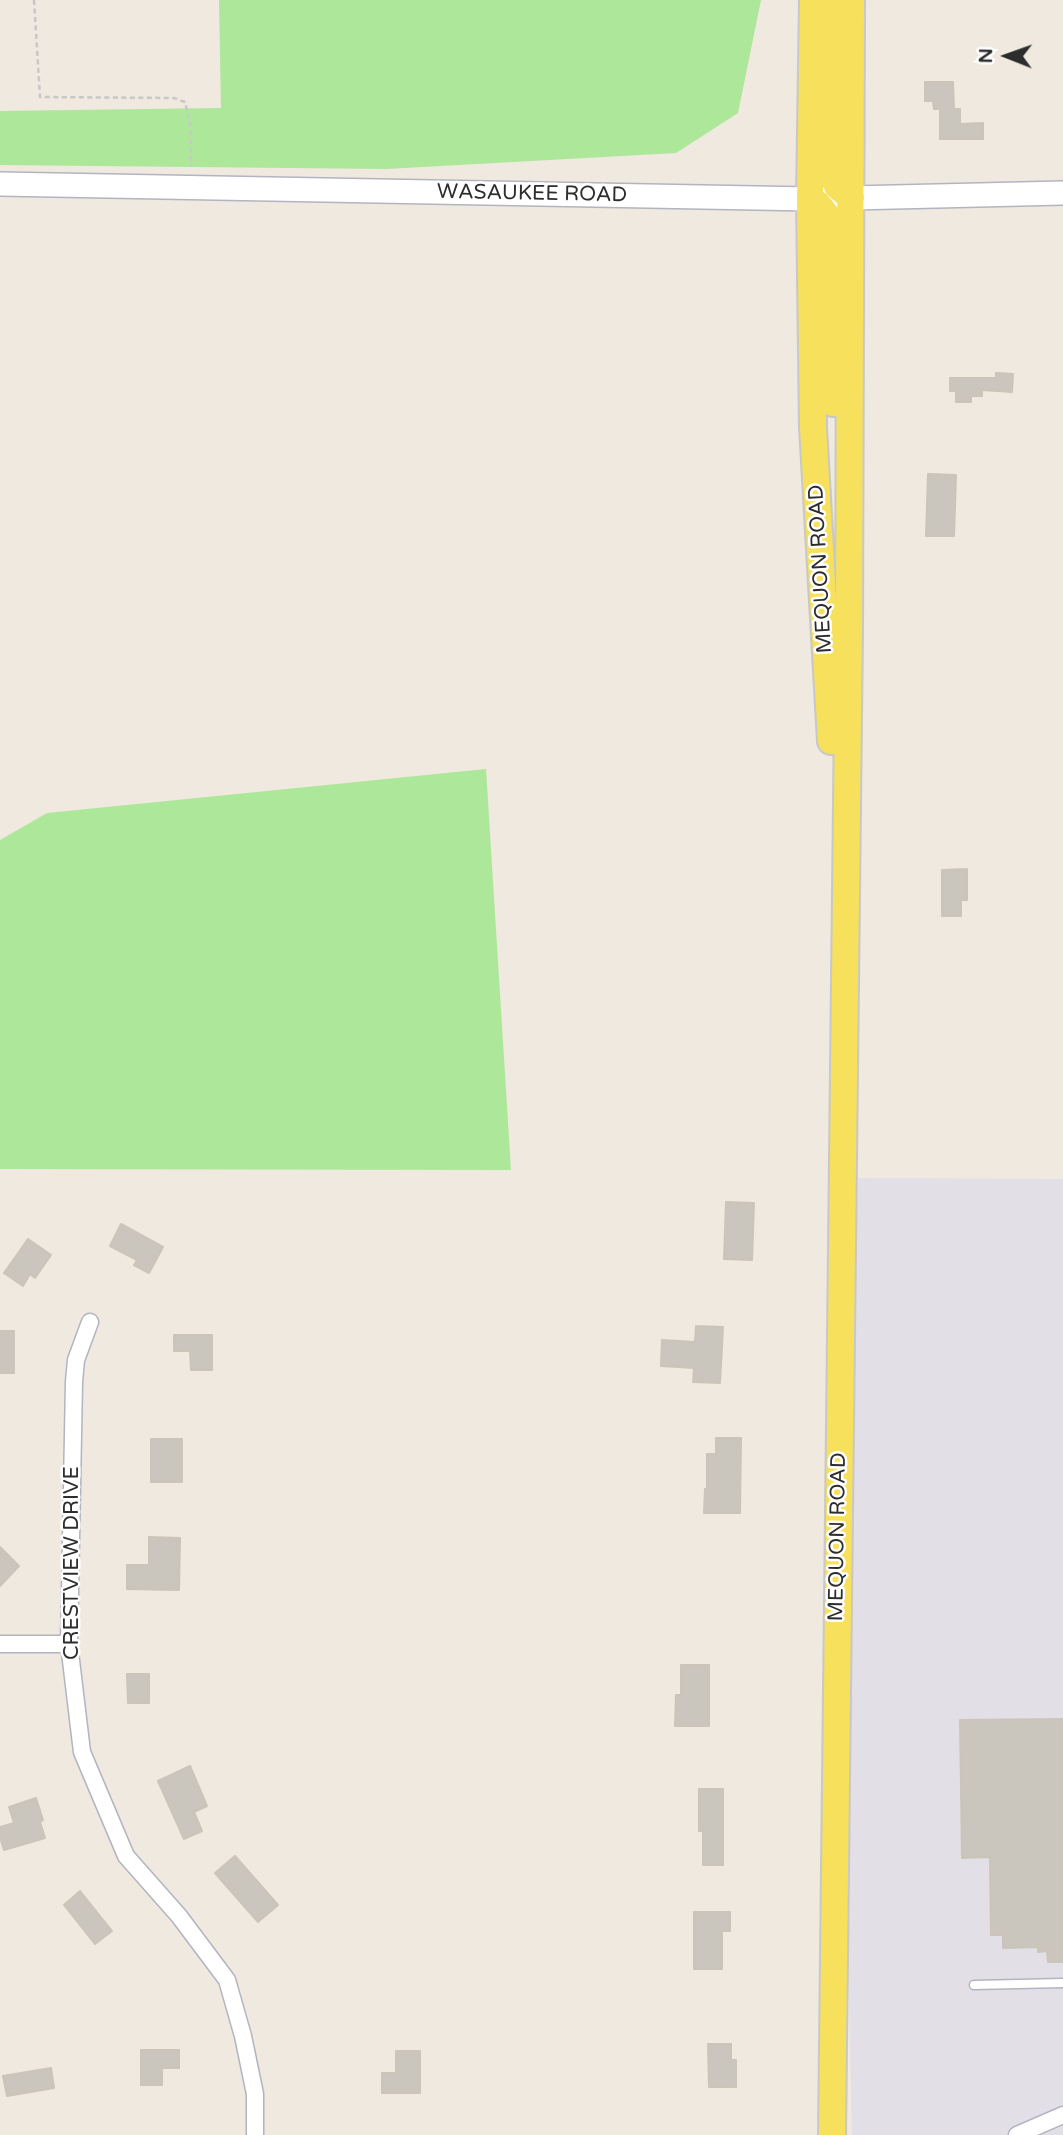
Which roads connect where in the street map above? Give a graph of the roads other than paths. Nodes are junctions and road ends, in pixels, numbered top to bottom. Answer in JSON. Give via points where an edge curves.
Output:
{"nodes":[{"id":1,"x":813,"y":0,"type":"edge"},
{"id":2,"x":831,"y":0,"type":"edge"},
{"id":3,"x":850,"y":0,"type":"edge"},
{"id":4,"x":0,"y":184,"type":"edge"},
{"id":5,"x":1063,"y":192,"type":"edge"},
{"id":6,"x":851,"y":198,"type":"junction"},
{"id":7,"x":810,"y":199,"type":"junction"},
{"id":8,"x":849,"y":628,"type":"junction"},
{"id":9,"x":844,"y":939,"type":"junction"},
{"id":10,"x":90,"y":1322,"type":"dead end"},
{"id":11,"x":0,"y":1644,"type":"edge"},
{"id":12,"x":69,"y":1644,"type":"junction"},
{"id":13,"x":1063,"y":1983,"type":"edge"},
{"id":14,"x":974,"y":1985,"type":"dead end"},
{"id":15,"x":1063,"y":2115,"type":"edge"},
{"id":16,"x":256,"y":2135,"type":"edge"},
{"id":17,"x":832,"y":2135,"type":"edge"},
{"id":18,"x":1017,"y":2135,"type":"edge"}],
"edges":[{"from":1,"to":7,"type":"main road","name":"MEQUON ROAD"},
{"from":2,"to":6,"type":"main road","via":[[830,166],[837,186]]},
{"from":3,"to":6,"type":"main road","name":"MEQUON ROAD"},
{"from":4,"to":7,"type":"street","name":"WASAUKEE ROAD"},
{"from":5,"to":6,"type":"street","name":"WASAUKEE ROAD"},
{"from":6,"to":7,"type":"street","name":"WASAUKEE ROAD"},
{"from":6,"to":8,"type":"main road","name":"MEQUON ROAD"},
{"from":7,"to":8,"type":"main road","via":[[825,214],[830,233],[836,466]]},
{"from":7,"to":9,"type":"main road","name":"MEQUON ROAD","via":[[813,427]]},
{"from":8,"to":9,"type":"main road","name":"MEQUON ROAD"},
{"from":9,"to":17,"type":"main road","name":"MEQUON ROAD"},
{"from":10,"to":12,"type":"street","name":"CRESTVIEW DRIVE","via":[[76,1360],[74,1382]]},
{"from":11,"to":12,"type":"street"},
{"from":12,"to":16,"type":"street","name":"CRESTVIEW DRIVE","via":[[82,1752],[126,1856],[227,1980],[255,2094]]},
{"from":13,"to":14,"type":"lane"},
{"from":15,"to":18,"type":"street"}]}
